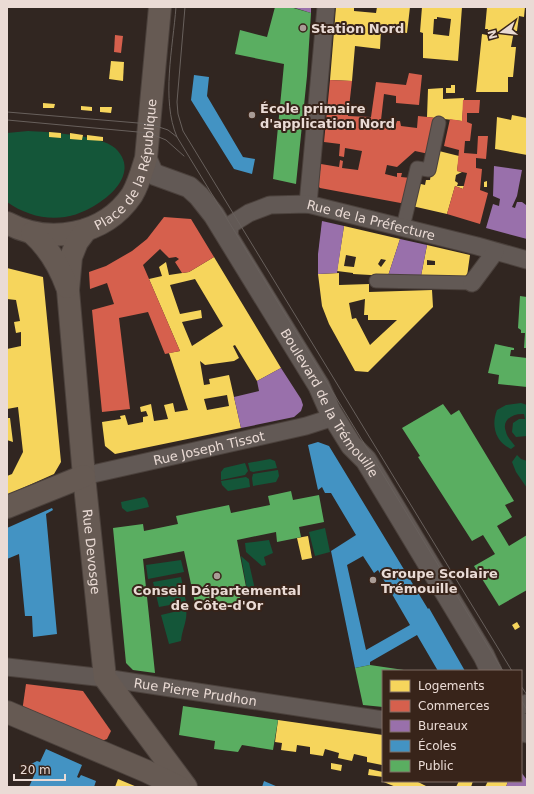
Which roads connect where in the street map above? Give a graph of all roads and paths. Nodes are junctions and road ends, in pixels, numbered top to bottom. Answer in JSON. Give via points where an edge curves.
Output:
{"nodes":[{"id":1,"x":160,"y":7,"type":"edge"},
{"id":2,"x":326,"y":7,"type":"edge"},
{"id":3,"x":439,"y":123,"type":"dead end"},
{"id":4,"x":146,"y":158,"type":"junction"},
{"id":5,"x":308,"y":204,"type":"junction"},
{"id":6,"x":7,"y":223,"type":"edge"},
{"id":7,"x":403,"y":227,"type":"junction"},
{"id":8,"x":86,"y":230,"type":"junction"},
{"id":9,"x":32,"y":233,"type":"junction"},
{"id":10,"x":229,"y":238,"type":"junction"},
{"id":11,"x":495,"y":252,"type":"junction"},
{"id":12,"x":527,"y":260,"type":"edge"},
{"id":13,"x":376,"y":281,"type":"dead end"},
{"id":14,"x":472,"y":282,"type":"joint"},
{"id":15,"x":68,"y":290,"type":"junction"},
{"id":16,"x":334,"y":418,"type":"junction"},
{"id":17,"x":84,"y":476,"type":"junction"},
{"id":18,"x":7,"y":507,"type":"edge"},
{"id":19,"x":7,"y":667,"type":"edge"},
{"id":20,"x":491,"y":670,"type":"edge"},
{"id":21,"x":104,"y":678,"type":"junction"},
{"id":22,"x":7,"y":712,"type":"edge"},
{"id":23,"x":382,"y":720,"type":"edge"},
{"id":24,"x":179,"y":787,"type":"edge"},
{"id":25,"x":186,"y":787,"type":"edge"}],
"edges":[{"from":1,"to":4,"type":"main road","name":"Place de la République"},
{"from":2,"to":5,"type":"street"},
{"from":3,"to":7,"type":"street","via":[[428,170],[417,168]]},
{"from":4,"to":8,"type":"main road","name":"Place de la République","via":[[139,181],[129,199],[104,222]]},
{"from":4,"to":10,"type":"street","name":"Boulevard de la Trémouille","via":[[156,175],[184,185],[199,196]]},
{"from":5,"to":7,"type":"street","name":"Rue de la Préfecture"},
{"from":5,"to":10,"type":"street","name":"Rue de la Préfecture","via":[[277,204],[249,214],[230,225]]},
{"from":6,"to":9,"type":"main road","name":"Place de la République"},
{"from":7,"to":11,"type":"street","name":"Rue de la Préfecture"},
{"from":8,"to":9,"type":"main road","name":"Place de la République","via":[[54,236]]},
{"from":8,"to":15,"type":"main road","via":[[71,256]]},
{"from":9,"to":15,"type":"main road","via":[[46,246],[61,269]]},
{"from":10,"to":16,"type":"street","name":"Boulevard de la Trémouille","via":[[319,386]]},
{"from":11,"to":12,"type":"street","name":"Rue de la Préfecture"},
{"from":11,"to":14,"type":"street"},
{"from":13,"to":14,"type":"street"},
{"from":15,"to":17,"type":"main road","name":"Rue Devosge"},
{"from":16,"to":17,"type":"street","name":"Rue Joseph Tissot"},
{"from":16,"to":20,"type":"street","name":"Boulevard de la Trémouille","via":[[351,445],[366,460]]},
{"from":17,"to":18,"type":"main road"},
{"from":17,"to":21,"type":"main road","name":"Rue Devosge"},
{"from":19,"to":21,"type":"street","name":"Rue Pierre Prudhon"},
{"from":21,"to":23,"type":"street","name":"Rue Pierre Prudhon"},
{"from":21,"to":25,"type":"main road"},
{"from":22,"to":24,"type":"main road"}]}
